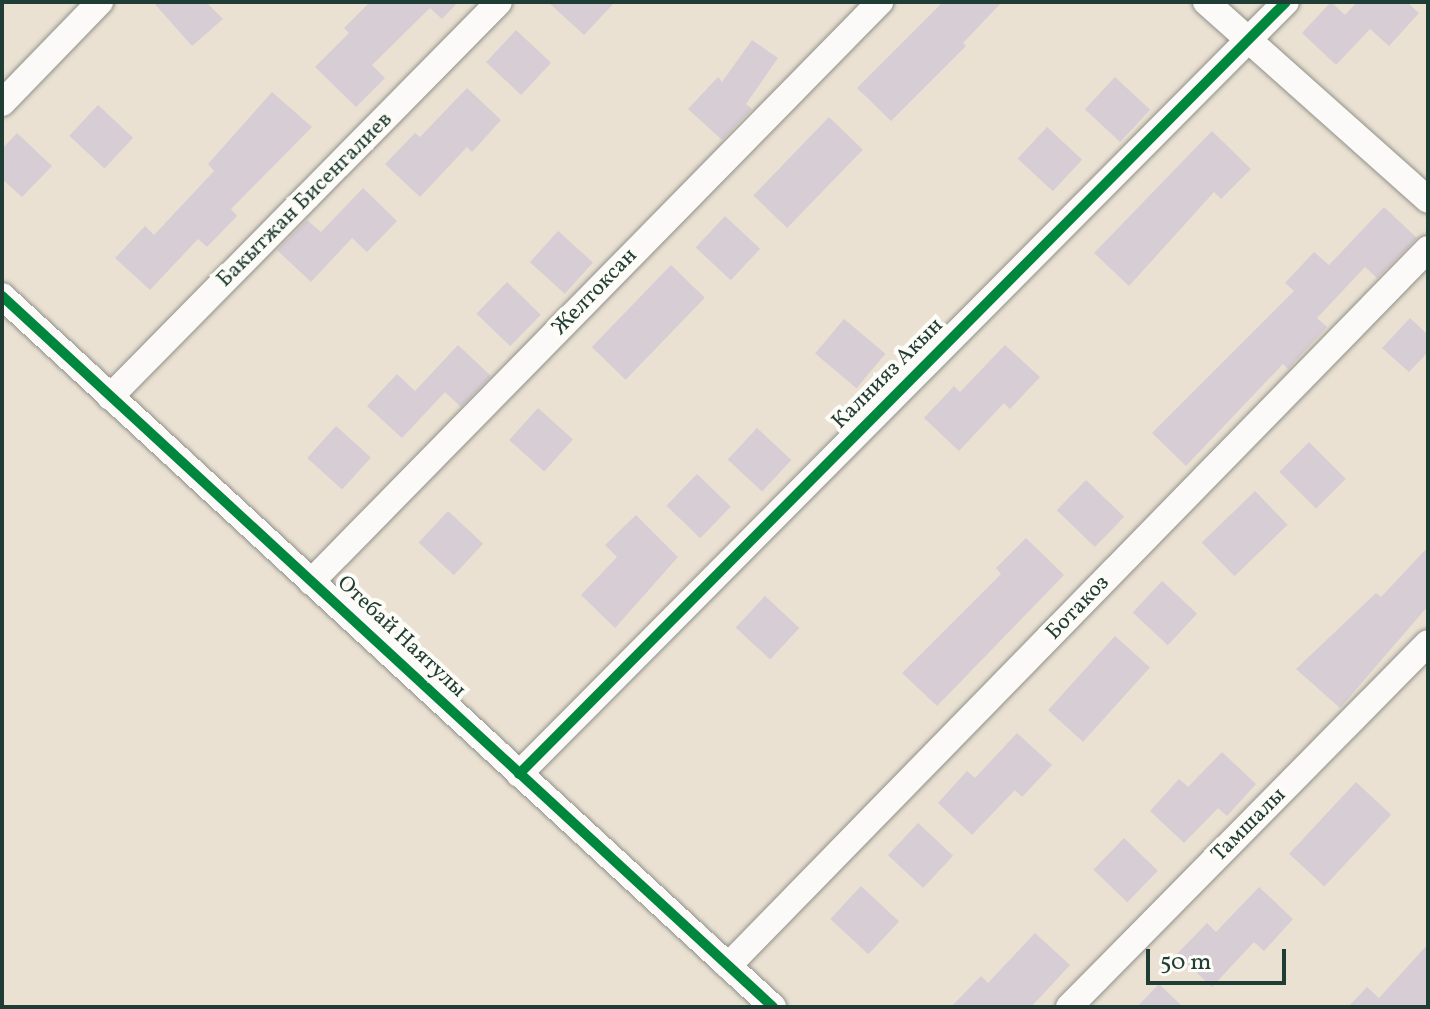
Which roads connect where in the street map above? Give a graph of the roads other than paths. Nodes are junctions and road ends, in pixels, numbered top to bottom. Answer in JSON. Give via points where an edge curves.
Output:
{"nodes":[{"id":1,"x":100,"y":2,"type":"edge"},
{"id":2,"x":499,"y":2,"type":"edge"},
{"id":3,"x":880,"y":2,"type":"edge"},
{"id":4,"x":1206,"y":2,"type":"edge"},
{"id":5,"x":1286,"y":2,"type":"edge"},
{"id":6,"x":1249,"y":40,"type":"junction"},
{"id":7,"x":2,"y":103,"type":"edge"},
{"id":8,"x":1428,"y":200,"type":"edge"},
{"id":9,"x":1428,"y":249,"type":"edge"},
{"id":10,"x":2,"y":296,"type":"edge"},
{"id":11,"x":110,"y":397,"type":"junction"},
{"id":12,"x":311,"y":582,"type":"junction"},
{"id":13,"x":1428,"y":643,"type":"edge"},
{"id":14,"x":519,"y":774,"type":"junction"},
{"id":15,"x":728,"y":966,"type":"junction"},
{"id":16,"x":773,"y":1007,"type":"edge"},
{"id":17,"x":1069,"y":1007,"type":"edge"}],
"edges":[{"from":1,"to":7,"type":"street"},
{"from":2,"to":11,"type":"street","name":"Бакытжан Бисенгалиев"},
{"from":3,"to":12,"type":"street","name":"Желтоксан"},
{"from":4,"to":6,"type":"street"},
{"from":5,"to":6,"type":"street","name":"Калнияз Акын"},
{"from":6,"to":8,"type":"street"},
{"from":6,"to":14,"type":"street","name":"Калнияз Акын"},
{"from":9,"to":15,"type":"street","name":"Ботакоз"},
{"from":10,"to":11,"type":"street","name":"Отебай Наятулы"},
{"from":11,"to":12,"type":"street","name":"Отебай Наятулы"},
{"from":12,"to":14,"type":"street","name":"Отебай Наятулы"},
{"from":13,"to":17,"type":"street","name":"Тамшалы"},
{"from":14,"to":15,"type":"street","name":"Отебай Наятулы"},
{"from":15,"to":16,"type":"street","name":"Отебай Наятулы"}]}
